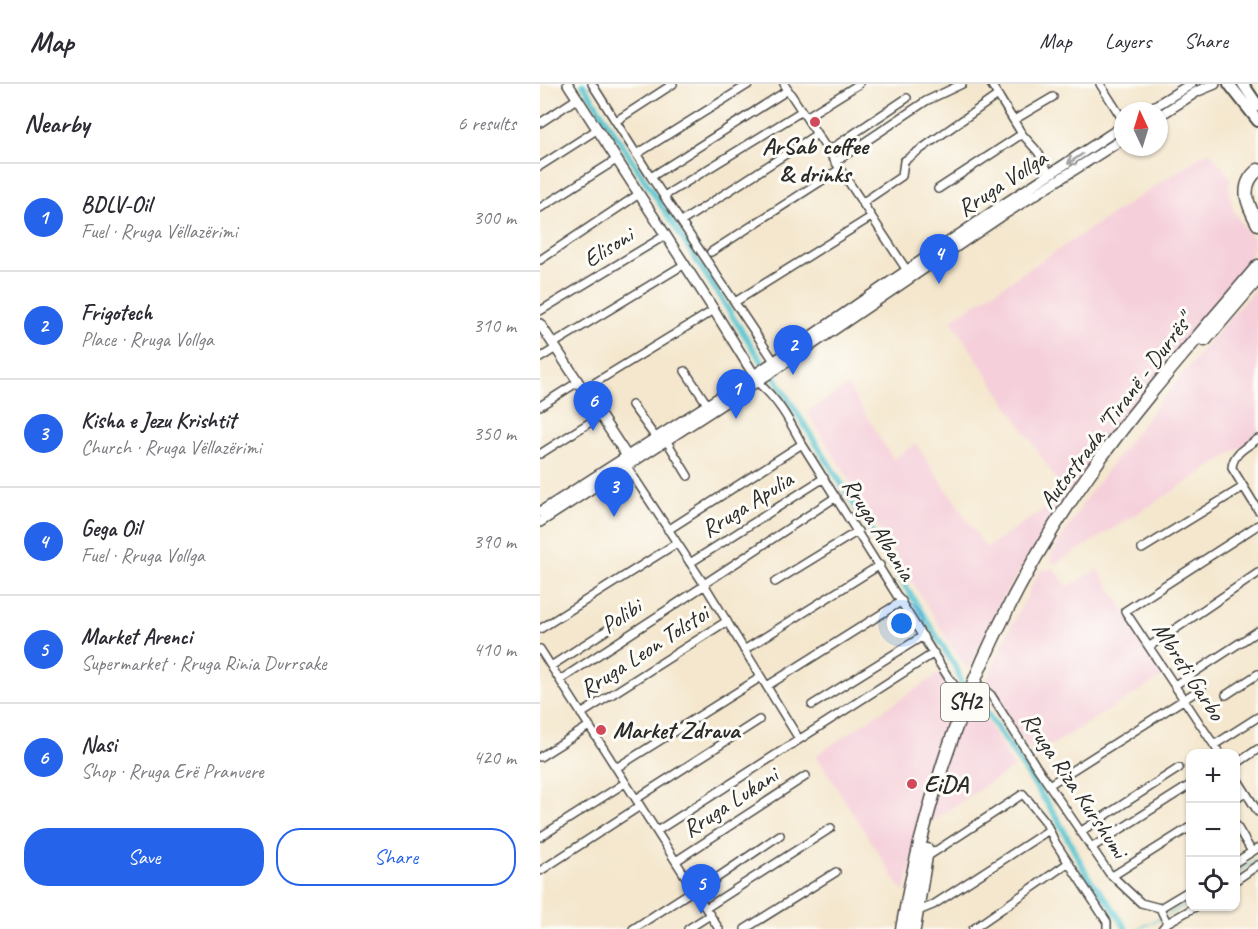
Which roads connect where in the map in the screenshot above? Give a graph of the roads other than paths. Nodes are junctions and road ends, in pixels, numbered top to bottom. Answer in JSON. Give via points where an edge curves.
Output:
{"nodes":[{"id":1,"x":569,"y":84,"type":"edge"},
{"id":2,"x":592,"y":84,"type":"edge"},
{"id":3,"x":673,"y":84,"type":"edge"},
{"id":4,"x":748,"y":84,"type":"edge"},
{"id":5,"x":859,"y":84,"type":"edge"},
{"id":6,"x":962,"y":84,"type":"edge"},
{"id":7,"x":991,"y":84,"type":"edge"},
{"id":8,"x":1100,"y":84,"type":"edge"},
{"id":9,"x":1191,"y":84,"type":"edge"},
{"id":10,"x":1215,"y":84,"type":"edge"},
{"id":11,"x":1229,"y":84,"type":"edge"},
{"id":12,"x":1243,"y":84,"type":"edge"},
{"id":13,"x":785,"y":86,"type":"edge"},
{"id":14,"x":998,"y":95,"type":"junction"},
{"id":15,"x":1053,"y":97,"type":"dead end"},
{"id":16,"x":578,"y":98,"type":"junction"},
{"id":17,"x":907,"y":98,"type":"dead end"},
{"id":18,"x":1162,"y":102,"type":"edge"},
{"id":19,"x":1114,"y":106,"type":"edge"},
{"id":20,"x":1258,"y":106,"type":"edge"},
{"id":21,"x":1168,"y":110,"type":"edge"},
{"id":22,"x":804,"y":114,"type":"junction"},
{"id":23,"x":1014,"y":120,"type":"junction"},
{"id":24,"x":1258,"y":120,"type":"edge"},
{"id":25,"x":616,"y":121,"type":"junction"},
{"id":26,"x":540,"y":123,"type":"edge"},
{"id":27,"x":598,"y":129,"type":"junction"},
{"id":28,"x":1114,"y":132,"type":"edge"},
{"id":29,"x":817,"y":134,"type":"junction"},
{"id":30,"x":1022,"y":134,"type":"junction"},
{"id":31,"x":1114,"y":145,"type":"edge"},
{"id":32,"x":828,"y":151,"type":"junction"},
{"id":33,"x":637,"y":154,"type":"junction"},
{"id":34,"x":616,"y":160,"type":"junction"},
{"id":35,"x":540,"y":166,"type":"edge"},
{"id":36,"x":837,"y":166,"type":"junction"},
{"id":37,"x":1257,"y":170,"type":"edge"},
{"id":38,"x":1050,"y":176,"type":"junction"},
{"id":39,"x":651,"y":177,"type":"junction"},
{"id":40,"x":938,"y":189,"type":"dead end"},
{"id":41,"x":639,"y":194,"type":"junction"},
{"id":42,"x":664,"y":196,"type":"junction"},
{"id":43,"x":862,"y":203,"type":"junction"},
{"id":44,"x":540,"y":208,"type":"edge"},
{"id":45,"x":1254,"y":213,"type":"edge"},
{"id":46,"x":872,"y":217,"type":"junction"},
{"id":47,"x":681,"y":222,"type":"junction"},
{"id":48,"x":1258,"y":225,"type":"edge"},
{"id":49,"x":666,"y":235,"type":"junction"},
{"id":50,"x":711,"y":252,"type":"dead end"},
{"id":51,"x":1258,"y":256,"type":"edge"},
{"id":52,"x":540,"y":260,"type":"edge"},
{"id":53,"x":685,"y":264,"type":"junction"},
{"id":54,"x":909,"y":274,"type":"junction"},
{"id":55,"x":1255,"y":278,"type":"edge"},
{"id":56,"x":735,"y":302,"type":"junction"},
{"id":57,"x":714,"y":310,"type":"junction"},
{"id":58,"x":540,"y":312,"type":"edge"},
{"id":59,"x":540,"y":324,"type":"edge"},
{"id":60,"x":555,"y":346,"type":"junction"},
{"id":61,"x":540,"y":358,"type":"edge"},
{"id":62,"x":774,"y":364,"type":"junction"},
{"id":63,"x":685,"y":371,"type":"dead end"},
{"id":64,"x":757,"y":377,"type":"junction"},
{"id":65,"x":580,"y":386,"type":"junction"},
{"id":66,"x":632,"y":405,"type":"dead end"},
{"id":67,"x":707,"y":405,"type":"junction"},
{"id":68,"x":540,"y":406,"type":"edge"},
{"id":69,"x":600,"y":416,"type":"junction"},
{"id":70,"x":656,"y":438,"type":"junction"},
{"id":71,"x":1258,"y":439,"type":"edge"},
{"id":72,"x":666,"y":440,"type":"junction"},
{"id":73,"x":802,"y":444,"type":"junction"},
{"id":74,"x":540,"y":454,"type":"edge"},
{"id":75,"x":627,"y":461,"type":"junction"},
{"id":76,"x":688,"y":476,"type":"dead end"},
{"id":77,"x":824,"y":478,"type":"junction"},
{"id":78,"x":1243,"y":488,"type":"junction"},
{"id":79,"x":836,"y":497,"type":"junction"},
{"id":80,"x":1258,"y":510,"type":"edge"},
{"id":81,"x":540,"y":512,"type":"edge"},
{"id":82,"x":540,"y":522,"type":"edge"},
{"id":83,"x":1258,"y":525,"type":"edge"},
{"id":84,"x":668,"y":530,"type":"junction"},
{"id":85,"x":858,"y":531,"type":"junction"},
{"id":86,"x":677,"y":543,"type":"junction"},
{"id":87,"x":1142,"y":549,"type":"dead end"},
{"id":88,"x":690,"y":563,"type":"junction"},
{"id":89,"x":879,"y":565,"type":"junction"},
{"id":90,"x":1258,"y":573,"type":"edge"},
{"id":91,"x":775,"y":582,"type":"dead end"},
{"id":92,"x":704,"y":584,"type":"junction"},
{"id":93,"x":902,"y":601,"type":"junction"},
{"id":94,"x":727,"y":621,"type":"junction"},
{"id":95,"x":610,"y":628,"type":"dead end"},
{"id":96,"x":540,"y":630,"type":"edge"},
{"id":97,"x":1258,"y":631,"type":"edge"},
{"id":98,"x":922,"y":636,"type":"junction"},
{"id":99,"x":1150,"y":646,"type":"junction"},
{"id":100,"x":540,"y":649,"type":"edge"},
{"id":101,"x":744,"y":650,"type":"junction"},
{"id":102,"x":934,"y":653,"type":"junction"},
{"id":103,"x":551,"y":666,"type":"junction"},
{"id":104,"x":1258,"y":674,"type":"edge"},
{"id":105,"x":761,"y":677,"type":"junction"},
{"id":106,"x":560,"y":680,"type":"junction"},
{"id":107,"x":1175,"y":685,"type":"junction"},
{"id":108,"x":767,"y":686,"type":"junction"},
{"id":109,"x":980,"y":686,"type":"junction"},
{"id":110,"x":1202,"y":688,"type":"dead end"},
{"id":111,"x":1227,"y":695,"type":"dead end"},
{"id":112,"x":965,"y":699,"type":"junction"},
{"id":113,"x":1185,"y":699,"type":"junction"},
{"id":114,"x":812,"y":705,"type":"dead end"},
{"id":115,"x":582,"y":714,"type":"junction"},
{"id":116,"x":1258,"y":717,"type":"edge"},
{"id":117,"x":759,"y":720,"type":"dead end"},
{"id":118,"x":589,"y":726,"type":"junction"},
{"id":119,"x":799,"y":739,"type":"junction"},
{"id":120,"x":1214,"y":745,"type":"junction"},
{"id":121,"x":1217,"y":749,"type":"edge"},
{"id":122,"x":1258,"y":749,"type":"edge"},
{"id":123,"x":540,"y":757,"type":"edge"},
{"id":124,"x":1240,"y":761,"type":"edge"},
{"id":125,"x":616,"y":768,"type":"junction"},
{"id":126,"x":1179,"y":768,"type":"dead end"},
{"id":127,"x":806,"y":776,"type":"dead end"},
{"id":128,"x":625,"y":783,"type":"junction"},
{"id":129,"x":1240,"y":784,"type":"edge"},
{"id":130,"x":1049,"y":785,"type":"junction"},
{"id":131,"x":1186,"y":788,"type":"edge"},
{"id":132,"x":1245,"y":792,"type":"junction"},
{"id":133,"x":1240,"y":795,"type":"edge"},
{"id":134,"x":1255,"y":801,"type":"edge"},
{"id":135,"x":638,"y":803,"type":"junction"},
{"id":136,"x":1258,"y":812,"type":"edge"},
{"id":137,"x":831,"y":828,"type":"dead end"},
{"id":138,"x":1049,"y":830,"type":"junction"},
{"id":139,"x":1186,"y":830,"type":"edge"},
{"id":140,"x":1240,"y":830,"type":"edge"},
{"id":141,"x":657,"y":831,"type":"junction"},
{"id":142,"x":1080,"y":832,"type":"junction"},
{"id":143,"x":780,"y":835,"type":"dead end"},
{"id":144,"x":540,"y":837,"type":"edge"},
{"id":145,"x":1091,"y":848,"type":"junction"},
{"id":146,"x":1255,"y":850,"type":"edge"},
{"id":147,"x":925,"y":858,"type":"junction"},
{"id":148,"x":1240,"y":859,"type":"edge"},
{"id":149,"x":676,"y":861,"type":"junction"},
{"id":150,"x":1068,"y":863,"type":"junction"},
{"id":151,"x":1258,"y":865,"type":"edge"},
{"id":152,"x":540,"y":871,"type":"edge"},
{"id":153,"x":836,"y":872,"type":"dead end"},
{"id":154,"x":1114,"y":875,"type":"junction"},
{"id":155,"x":1240,"y":877,"type":"edge"},
{"id":156,"x":695,"y":891,"type":"junction"},
{"id":157,"x":1186,"y":895,"type":"edge"},
{"id":158,"x":1186,"y":910,"type":"edge"},
{"id":159,"x":708,"y":911,"type":"junction"},
{"id":160,"x":916,"y":913,"type":"junction"},
{"id":161,"x":1163,"y":919,"type":"edge"},
{"id":162,"x":633,"y":929,"type":"edge"},
{"id":163,"x":688,"y":929,"type":"edge"},
{"id":164,"x":719,"y":929,"type":"edge"},
{"id":165,"x":745,"y":929,"type":"edge"},
{"id":166,"x":902,"y":929,"type":"edge"},
{"id":167,"x":914,"y":929,"type":"edge"},
{"id":168,"x":973,"y":929,"type":"edge"},
{"id":169,"x":1107,"y":929,"type":"edge"}],
"edges":[{"from":1,"to":16,"type":"main road"},
{"from":2,"to":25,"type":"street"},
{"from":3,"to":25,"type":"street"},
{"from":4,"to":33,"type":"street"},
{"from":5,"to":22,"type":"street"},
{"from":6,"to":36,"type":"street","via":[[926,101]]},
{"from":7,"to":14,"type":"street"},
{"from":8,"to":19,"type":"street"},
{"from":9,"to":18,"type":"main road"},
{"from":10,"to":21,"type":"main road"},
{"from":11,"to":24,"type":"main road"},
{"from":12,"to":20,"type":"main road"},
{"from":13,"to":22,"type":"street"},
{"from":13,"to":39,"type":"street"},
{"from":14,"to":23,"type":"street"},
{"from":14,"to":43,"type":"street","via":[[904,161],[904,174]]},
{"from":15,"to":23,"type":"street"},
{"from":16,"to":26,"type":"street"},
{"from":16,"to":27,"type":"main road"},
{"from":17,"to":32,"type":"street"},
{"from":22,"to":29,"type":"street"},
{"from":22,"to":42,"type":"street"},
{"from":23,"to":30,"type":"street"},
{"from":25,"to":33,"type":"street"},
{"from":27,"to":34,"type":"main road"},
{"from":27,"to":35,"type":"street"},
{"from":28,"to":38,"type":"main road","name":"Rruga Vollga","one_way":true},
{"from":29,"to":32,"type":"street"},
{"from":29,"to":47,"type":"street"},
{"from":30,"to":38,"type":"street","via":[[1038,152]]},
{"from":30,"to":40,"type":"street"},
{"from":31,"to":54,"type":"main road","name":"Rruga Vollga"},
{"from":32,"to":36,"type":"street"},
{"from":33,"to":39,"type":"street"},
{"from":34,"to":41,"type":"main road"},
{"from":34,"to":44,"type":"street"},
{"from":36,"to":43,"type":"street"},
{"from":36,"to":50,"type":"street"},
{"from":37,"to":45,"type":"highway","via":[[1246,189],[1246,199]]},
{"from":38,"to":54,"type":"main road","name":"Rruga Vollga","via":[[998,208]]},
{"from":39,"to":42,"type":"street"},
{"from":41,"to":49,"type":"main road"},
{"from":41,"to":52,"type":"street"},
{"from":42,"to":47,"type":"street"},
{"from":43,"to":46,"type":"street"},
{"from":45,"to":48,"type":"highway"},
{"from":46,"to":54,"type":"street"},
{"from":46,"to":56,"type":"street"},
{"from":47,"to":56,"type":"street"},
{"from":49,"to":53,"type":"main road"},
{"from":49,"to":58,"type":"street","name":"Elisoni"},
{"from":51,"to":55,"type":"highway"},
{"from":53,"to":57,"type":"main road"},
{"from":53,"to":60,"type":"street"},
{"from":54,"to":62,"type":"main road","name":"Rruga Vollga"},
{"from":55,"to":109,"type":"highway","name":"Autostrada \"Tiranë - Durrës\"","number":"SH2","via":[[1131,431],[1070,514],[1020,601]]},
{"from":55,"to":112,"type":"highway","name":"Autostrada \"Tiranë - Durrës\"","number":"SH2","via":[[1122,429],[1059,517],[1016,591]]},
{"from":56,"to":62,"type":"street"},
{"from":57,"to":64,"type":"main road"},
{"from":57,"to":65,"type":"street"},
{"from":59,"to":60,"type":"main road"},
{"from":60,"to":61,"type":"street"},
{"from":60,"to":65,"type":"main road"},
{"from":62,"to":64,"type":"main road","name":"Rruga Vollga"},
{"from":63,"to":67,"type":"street"},
{"from":64,"to":67,"type":"main road"},
{"from":64,"to":72,"type":"main road"},
{"from":64,"to":73,"type":"street","name":"Rruga Albania","via":[[782,408]]},
{"from":65,"to":68,"type":"street"},
{"from":65,"to":69,"type":"main road"},
{"from":66,"to":70,"type":"street"},
{"from":67,"to":70,"type":"main road"},
{"from":69,"to":74,"type":"street"},
{"from":69,"to":75,"type":"main road"},
{"from":70,"to":75,"type":"main road"},
{"from":71,"to":78,"type":"street","via":[[1233,460],[1232,468]]},
{"from":72,"to":75,"type":"main road"},
{"from":72,"to":76,"type":"street"},
{"from":73,"to":77,"type":"street","name":"Rruga Albania"},
{"from":73,"to":84,"type":"street"},
{"from":75,"to":81,"type":"main road"},
{"from":75,"to":82,"type":"main road"},
{"from":75,"to":84,"type":"street"},
{"from":77,"to":79,"type":"street","name":"Rruga Albania"},
{"from":77,"to":88,"type":"street","name":"Rruga Apulia"},
{"from":78,"to":80,"type":"street"},
{"from":78,"to":87,"type":"street"},
{"from":79,"to":85,"type":"street","name":"Rruga Albania"},
{"from":79,"to":92,"type":"street","name":"Polibi"},
{"from":83,"to":99,"type":"street","name":"Mbreti Garbo","via":[[1125,611]]},
{"from":84,"to":86,"type":"street"},
{"from":85,"to":89,"type":"street","name":"Rruga Albania"},
{"from":85,"to":91,"type":"street"},
{"from":86,"to":88,"type":"street"},
{"from":86,"to":96,"type":"street"},
{"from":88,"to":92,"type":"street"},
{"from":89,"to":93,"type":"street","name":"Rruga Albania"},
{"from":89,"to":101,"type":"street"},
{"from":90,"to":99,"type":"street"},
{"from":92,"to":94,"type":"street"},
{"from":92,"to":106,"type":"street","name":"Polibi"},
{"from":93,"to":98,"type":"street","name":"Rruga Albania"},
{"from":93,"to":108,"type":"street"},
{"from":94,"to":101,"type":"street"},
{"from":94,"to":115,"type":"street","name":"Rruga Leon Tolstoi"},
{"from":95,"to":103,"type":"street"},
{"from":97,"to":107,"type":"street"},
{"from":98,"to":102,"type":"street","name":"Rruga Albania"},
{"from":98,"to":114,"type":"street"},
{"from":99,"to":107,"type":"street","name":"Mbreti Garbo"},
{"from":100,"to":103,"type":"street"},
{"from":101,"to":105,"type":"street"},
{"from":102,"to":112,"type":"street","name":"Rruga Albania"},
{"from":102,"to":119,"type":"street"},
{"from":103,"to":106,"type":"street"},
{"from":104,"to":111,"type":"street"},
{"from":105,"to":108,"type":"street"},
{"from":105,"to":125,"type":"street"},
{"from":106,"to":115,"type":"street"},
{"from":107,"to":113,"type":"street","name":"Mbreti Garbo"},
{"from":108,"to":119,"type":"street"},
{"from":109,"to":130,"type":"street","name":"Rruga Riza Kurshumi","via":[[991,695]]},
{"from":109,"to":147,"type":"highway","name":"Autostrada \"Tiranë - Durrës\"","number":"SH2","via":[[950,768]]},
{"from":110,"to":113,"type":"street"},
{"from":112,"to":166,"type":"highway","name":"Autostrada \"Tiranë - Durrës\"","number":"SH2","via":[[932,802]]},
{"from":113,"to":120,"type":"street","name":"Mbreti Garbo"},
{"from":113,"to":130,"type":"street"},
{"from":115,"to":118,"type":"street"},
{"from":116,"to":120,"type":"street"},
{"from":117,"to":135,"type":"street"},
{"from":118,"to":123,"type":"street"},
{"from":118,"to":125,"type":"street"},
{"from":119,"to":141,"type":"street"},
{"from":120,"to":121,"type":"street","name":"Mbreti Garbo"},
{"from":122,"to":124,"type":"street"},
{"from":125,"to":128,"type":"street"},
{"from":126,"to":142,"type":"street"},
{"from":127,"to":149,"type":"street","name":"Rruga Lukani"},
{"from":128,"to":135,"type":"street"},
{"from":128,"to":144,"type":"street"},
{"from":129,"to":132,"type":"street"},
{"from":130,"to":142,"type":"street","name":"Rruga Riza Kurshumi"},
{"from":131,"to":145,"type":"street"},
{"from":132,"to":133,"type":"street"},
{"from":132,"to":134,"type":"street"},
{"from":134,"to":136,"type":"street"},
{"from":135,"to":141,"type":"street"},
{"from":135,"to":152,"type":"street"},
{"from":137,"to":159,"type":"street"},
{"from":138,"to":147,"type":"street","via":[[1023,794]]},
{"from":138,"to":150,"type":"street"},
{"from":138,"to":160,"type":"street"},
{"from":139,"to":154,"type":"street"},
{"from":140,"to":146,"type":"street"},
{"from":141,"to":149,"type":"street"},
{"from":142,"to":145,"type":"street","name":"Rruga Riza Kurshumi"},
{"from":143,"to":156,"type":"street"},
{"from":145,"to":154,"type":"street","name":"Rruga Riza Kurshumi"},
{"from":146,"to":148,"type":"street"},
{"from":147,"to":160,"type":"highway","name":"Autostrada \"Tiranë - Durrës\"","number":"SH2"},
{"from":149,"to":156,"type":"street"},
{"from":150,"to":168,"type":"street"},
{"from":150,"to":169,"type":"street"},
{"from":151,"to":155,"type":"street"},
{"from":153,"to":165,"type":"street"},
{"from":154,"to":161,"type":"street","name":"Rruga Riza Kurshumi"},
{"from":156,"to":159,"type":"street"},
{"from":156,"to":162,"type":"street"},
{"from":157,"to":161,"type":"street"},
{"from":158,"to":161,"type":"street"},
{"from":159,"to":163,"type":"street"},
{"from":159,"to":164,"type":"street"},
{"from":160,"to":167,"type":"highway","name":"Autostrada \"Tiranë - Durrës\"","number":"SH2"}]}
